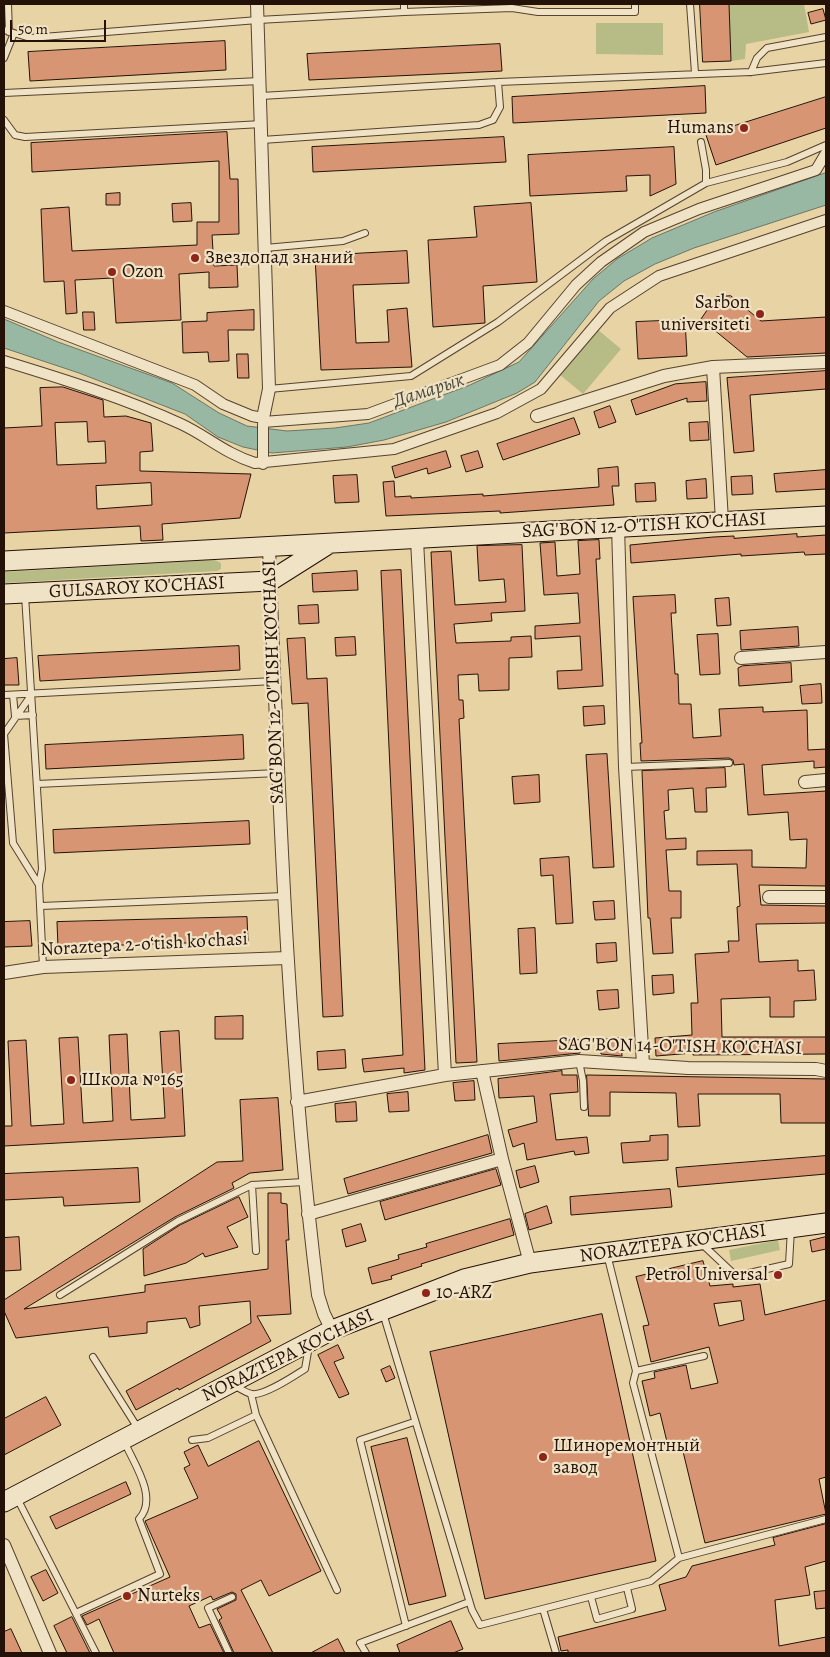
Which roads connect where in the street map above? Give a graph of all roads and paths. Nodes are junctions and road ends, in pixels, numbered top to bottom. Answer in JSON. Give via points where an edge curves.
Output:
{"nodes":[{"id":1,"x":8,"y":4,"type":"edge"},
{"id":2,"x":257,"y":4,"type":"edge"},
{"id":3,"x":404,"y":4,"type":"edge"},
{"id":4,"x":635,"y":4,"type":"edge"},
{"id":5,"x":690,"y":4,"type":"edge"},
{"id":6,"x":404,"y":12,"type":"junction"},
{"id":7,"x":258,"y":20,"type":"junction"},
{"id":8,"x":9,"y":32,"type":"edge"},
{"id":9,"x":826,"y":38,"type":"edge"},
{"id":10,"x":4,"y":58,"type":"edge"},
{"id":11,"x":826,"y":63,"type":"edge"},
{"id":12,"x":751,"y":72,"type":"junction"},
{"id":13,"x":695,"y":73,"type":"junction"},
{"id":14,"x":260,"y":81,"type":"junction"},
{"id":15,"x":498,"y":82,"type":"junction"},
{"id":16,"x":4,"y":93,"type":"edge"},
{"id":17,"x":261,"y":96,"type":"junction"},
{"id":18,"x":4,"y":120,"type":"edge"},
{"id":19,"x":262,"y":124,"type":"junction"},
{"id":20,"x":262,"y":140,"type":"junction"},
{"id":21,"x":701,"y":142,"type":"dead end"},
{"id":22,"x":826,"y":145,"type":"edge"},
{"id":23,"x":826,"y":153,"type":"edge"},
{"id":24,"x":706,"y":183,"type":"junction"},
{"id":25,"x":826,"y":220,"type":"edge"},
{"id":26,"x":365,"y":233,"type":"dead end"},
{"id":27,"x":265,"y":248,"type":"junction"},
{"id":28,"x":4,"y":311,"type":"edge"},
{"id":29,"x":4,"y":361,"type":"edge"},
{"id":30,"x":826,"y":362,"type":"edge"},
{"id":31,"x":713,"y":367,"type":"junction"},
{"id":32,"x":269,"y":389,"type":"junction"},
{"id":33,"x":537,"y":416,"type":"dead end"},
{"id":34,"x":263,"y":420,"type":"junction"},
{"id":35,"x":263,"y":464,"type":"junction"},
{"id":36,"x":826,"y":516,"type":"edge"},
{"id":37,"x":722,"y":521,"type":"junction"},
{"id":38,"x":618,"y":526,"type":"junction"},
{"id":39,"x":417,"y":540,"type":"junction"},
{"id":40,"x":328,"y":544,"type":"junction"},
{"id":41,"x":269,"y":548,"type":"junction"},
{"id":42,"x":4,"y":561,"type":"edge"},
{"id":43,"x":270,"y":581,"type":"junction"},
{"id":44,"x":25,"y":593,"type":"junction"},
{"id":45,"x":4,"y":594,"type":"edge"},
{"id":46,"x":826,"y":652,"type":"edge"},
{"id":47,"x":741,"y":658,"type":"dead end"},
{"id":48,"x":274,"y":681,"type":"junction"},
{"id":49,"x":32,"y":694,"type":"junction"},
{"id":50,"x":4,"y":695,"type":"edge"},
{"id":51,"x":13,"y":695,"type":"junction"},
{"id":52,"x":33,"y":715,"type":"junction"},
{"id":53,"x":15,"y":716,"type":"junction"},
{"id":54,"x":730,"y":763,"type":"dead end"},
{"id":55,"x":625,"y":767,"type":"junction"},
{"id":56,"x":278,"y":773,"type":"junction"},
{"id":57,"x":826,"y":780,"type":"edge"},
{"id":58,"x":805,"y":782,"type":"dead end"},
{"id":59,"x":37,"y":784,"type":"junction"},
{"id":60,"x":39,"y":885,"type":"junction"},
{"id":61,"x":284,"y":896,"type":"junction"},
{"id":62,"x":769,"y":897,"type":"dead end"},
{"id":63,"x":826,"y":897,"type":"edge"},
{"id":64,"x":41,"y":906,"type":"junction"},
{"id":65,"x":287,"y":958,"type":"junction"},
{"id":66,"x":43,"y":967,"type":"junction"},
{"id":67,"x":4,"y":973,"type":"edge"},
{"id":68,"x":579,"y":1061,"type":"junction"},
{"id":69,"x":643,"y":1064,"type":"junction"},
{"id":70,"x":482,"y":1071,"type":"junction"},
{"id":71,"x":826,"y":1071,"type":"edge"},
{"id":72,"x":445,"y":1075,"type":"junction"},
{"id":73,"x":297,"y":1102,"type":"junction"},
{"id":74,"x":584,"y":1107,"type":"dead end"},
{"id":75,"x":502,"y":1159,"type":"junction"},
{"id":76,"x":304,"y":1182,"type":"junction"},
{"id":77,"x":252,"y":1186,"type":"junction"},
{"id":78,"x":308,"y":1214,"type":"junction"},
{"id":79,"x":826,"y":1223,"type":"edge"},
{"id":80,"x":791,"y":1228,"type":"junction"},
{"id":81,"x":699,"y":1240,"type":"junction"},
{"id":82,"x":256,"y":1251,"type":"dead end"},
{"id":83,"x":607,"y":1254,"type":"junction"},
{"id":84,"x":530,"y":1263,"type":"junction"},
{"id":85,"x":60,"y":1296,"type":"dead end"},
{"id":86,"x":382,"y":1309,"type":"junction"},
{"id":87,"x":332,"y":1330,"type":"junction"},
{"id":88,"x":309,"y":1342,"type":"junction"},
{"id":89,"x":704,"y":1356,"type":"dead end"},
{"id":90,"x":93,"y":1357,"type":"dead end"},
{"id":91,"x":636,"y":1371,"type":"junction"},
{"id":92,"x":231,"y":1383,"type":"junction"},
{"id":93,"x":252,"y":1394,"type":"junction"},
{"id":94,"x":256,"y":1415,"type":"junction"},
{"id":95,"x":414,"y":1422,"type":"junction"},
{"id":96,"x":132,"y":1435,"type":"junction"},
{"id":97,"x":192,"y":1440,"type":"dead end"},
{"id":98,"x":10,"y":1499,"type":"edge"},
{"id":99,"x":826,"y":1519,"type":"edge"},
{"id":100,"x":4,"y":1545,"type":"edge"},
{"id":101,"x":679,"y":1558,"type":"junction"},
{"id":102,"x":627,"y":1588,"type":"junction"},
{"id":103,"x":336,"y":1590,"type":"dead end"},
{"id":104,"x":232,"y":1597,"type":"dead end"},
{"id":105,"x":591,"y":1597,"type":"junction"},
{"id":106,"x":469,"y":1602,"type":"junction"},
{"id":107,"x":543,"y":1609,"type":"junction"},
{"id":108,"x":76,"y":1613,"type":"junction"},
{"id":109,"x":406,"y":1626,"type":"junction"},
{"id":110,"x":50,"y":1653,"type":"edge"},
{"id":111,"x":96,"y":1653,"type":"edge"},
{"id":112,"x":229,"y":1653,"type":"edge"},
{"id":113,"x":366,"y":1653,"type":"edge"},
{"id":114,"x":556,"y":1653,"type":"edge"}],
"edges":[{"from":1,"to":8,"type":"lane"},
{"from":2,"to":7,"type":"street"},
{"from":3,"to":6,"type":"lane"},
{"from":4,"to":6,"type":"lane","via":[[636,12],[538,12],[512,8]]},
{"from":5,"to":13,"type":"lane"},
{"from":6,"to":7,"type":"lane"},
{"from":7,"to":8,"type":"lane","via":[[30,38]]},
{"from":7,"to":14,"type":"street"},
{"from":8,"to":10,"type":"lane"},
{"from":9,"to":12,"type":"lane","via":[[767,48],[757,58]]},
{"from":11,"to":12,"type":"lane"},
{"from":12,"to":13,"type":"lane"},
{"from":13,"to":15,"type":"lane"},
{"from":14,"to":16,"type":"lane"},
{"from":14,"to":17,"type":"street"},
{"from":15,"to":17,"type":"lane"},
{"from":15,"to":20,"type":"lane","via":[[500,107],[493,120],[479,124]]},
{"from":17,"to":19,"type":"street"},
{"from":18,"to":19,"type":"lane","via":[[15,135],[25,137]]},
{"from":19,"to":20,"type":"street"},
{"from":20,"to":27,"type":"street"},
{"from":21,"to":24,"type":"lane"},
{"from":22,"to":24,"type":"lane","via":[[787,162]]},
{"from":23,"to":34,"type":"street","via":[[816,170],[700,209],[650,229],[627,243],[576,285],[528,343],[500,366],[368,414]]},
{"from":24,"to":32,"type":"lane","via":[[606,241],[498,322],[411,376]]},
{"from":25,"to":35,"type":"street","via":[[658,276],[610,308],[541,390],[497,413],[394,449]]},
{"from":26,"to":27,"type":"lane","via":[[343,241]]},
{"from":27,"to":32,"type":"street"},
{"from":28,"to":34,"type":"street","via":[[195,385],[224,404]]},
{"from":29,"to":35,"type":"street","via":[[182,424],[237,458]]},
{"from":30,"to":31,"type":"street"},
{"from":31,"to":33,"type":"street","via":[[664,376]]},
{"from":31,"to":37,"type":"street"},
{"from":32,"to":34,"type":"street"},
{"from":34,"to":35,"type":"street"},
{"from":36,"to":37,"type":"main road","name":"SAG'BON 12-O'TISH KO'CHASI"},
{"from":37,"to":38,"type":"main road","name":"SAG'BON 12-O'TISH KO'CHASI"},
{"from":38,"to":39,"type":"main road","name":"SAG'BON 12-O'TISH KO'CHASI"},
{"from":38,"to":55,"type":"street"},
{"from":39,"to":40,"type":"main road","name":"SAG'BON 12-O'TISH KO'CHASI"},
{"from":39,"to":72,"type":"street"},
{"from":40,"to":41,"type":"main road","name":"SAG'BON 12-O'TISH KO'CHASI"},
{"from":40,"to":43,"type":"main road"},
{"from":41,"to":42,"type":"main road","name":"GULSAROY KO'CHASI"},
{"from":41,"to":43,"type":"street","name":"SAG'BON 12-O'TISH KO'CHASI"},
{"from":43,"to":44,"type":"main road","name":"GULSAROY KO'CHASI"},
{"from":43,"to":48,"type":"street","name":"SAG'BON 12-O'TISH KO'CHASI"},
{"from":44,"to":45,"type":"main road","name":"GULSAROY KO'CHASI"},
{"from":44,"to":49,"type":"lane"},
{"from":46,"to":47,"type":"street"},
{"from":48,"to":49,"type":"lane"},
{"from":48,"to":56,"type":"street","name":"SAG'BON 12-O'TISH KO'CHASI"},
{"from":49,"to":51,"type":"lane"},
{"from":49,"to":52,"type":"lane"},
{"from":49,"to":53,"type":"lane"},
{"from":50,"to":51,"type":"lane"},
{"from":51,"to":53,"type":"lane"},
{"from":52,"to":53,"type":"lane"},
{"from":52,"to":59,"type":"lane"},
{"from":53,"to":60,"type":"lane","via":[[4,734],[13,843]]},
{"from":54,"to":55,"type":"lane"},
{"from":55,"to":69,"type":"street"},
{"from":56,"to":59,"type":"lane"},
{"from":56,"to":61,"type":"street","name":"SAG'BON 12-O'TISH KO'CHASI"},
{"from":57,"to":58,"type":"street"},
{"from":59,"to":60,"type":"lane","via":[[42,869]]},
{"from":60,"to":64,"type":"lane"},
{"from":61,"to":64,"type":"lane"},
{"from":61,"to":65,"type":"street","name":"SAG'BON 12-O'TISH KO'CHASI"},
{"from":62,"to":63,"type":"street"},
{"from":64,"to":66,"type":"lane"},
{"from":65,"to":66,"type":"street","name":"Noraztepa 2-oʻtish ko'chasi"},
{"from":65,"to":73,"type":"street","name":"SAG'BON 12-O'TISH KO'CHASI"},
{"from":66,"to":67,"type":"street","name":"Noraztepa 2-oʻtish ko'chasi"},
{"from":68,"to":69,"type":"street","name":"SAG'BON 14-O'TISH KO'CHASI"},
{"from":68,"to":70,"type":"street","name":"SAG'BON 14-O'TISH KO'CHASI"},
{"from":68,"to":74,"type":"lane"},
{"from":69,"to":71,"type":"street","name":"SAG'BON 14-O'TISH KO'CHASI"},
{"from":70,"to":72,"type":"street","name":"SAG'BON 14-O'TISH KO'CHASI"},
{"from":70,"to":75,"type":"street"},
{"from":72,"to":73,"type":"street","name":"SAG'BON 14-O'TISH KO'CHASI"},
{"from":73,"to":76,"type":"street","name":"SAG'BON 12-O'TISH KO'CHASI"},
{"from":75,"to":78,"type":"street"},
{"from":75,"to":84,"type":"street"},
{"from":76,"to":77,"type":"lane"},
{"from":76,"to":78,"type":"street","name":"SAG'BON 12-O'TISH KO'CHASI"},
{"from":77,"to":82,"type":"lane"},
{"from":77,"to":85,"type":"lane","via":[[178,1221]]},
{"from":78,"to":87,"type":"street","name":"SAG'BON 12-O'TISH KO'CHASI","via":[[318,1295]]},
{"from":79,"to":80,"type":"main road","name":"NORAZTEPA KO'CHASI"},
{"from":80,"to":81,"type":"main road","name":"NORAZTEPA KO'CHASI"},
{"from":80,"to":81,"type":"lane","via":[[789,1264],[736,1276]]},
{"from":81,"to":83,"type":"main road","name":"NORAZTEPA KO'CHASI"},
{"from":83,"to":84,"type":"main road","name":"NORAZTEPA KO'CHASI"},
{"from":83,"to":91,"type":"lane"},
{"from":84,"to":86,"type":"main road","name":"NORAZTEPA KO'CHASI","via":[[470,1277]]},
{"from":86,"to":87,"type":"main road","name":"NORAZTEPA KO'CHASI"},
{"from":86,"to":95,"type":"lane"},
{"from":87,"to":88,"type":"main road","name":"NORAZTEPA KO'CHASI"},
{"from":88,"to":92,"type":"main road","name":"NORAZTEPA KO'CHASI"},
{"from":88,"to":93,"type":"lane","via":[[305,1369],[261,1393]]},
{"from":89,"to":91,"type":"lane"},
{"from":90,"to":96,"type":"lane"},
{"from":91,"to":101,"type":"lane","via":[[633,1383]]},
{"from":92,"to":93,"type":"lane"},
{"from":92,"to":96,"type":"main road","name":"NORAZTEPA KO'CHASI"},
{"from":93,"to":94,"type":"lane"},
{"from":94,"to":97,"type":"lane","via":[[208,1438]]},
{"from":94,"to":103,"type":"lane"},
{"from":95,"to":106,"type":"lane"},
{"from":95,"to":109,"type":"lane","via":[[360,1440]]},
{"from":96,"to":98,"type":"main road","name":"NORAZTEPA KO'CHASI"},
{"from":96,"to":108,"type":"lane","via":[[147,1493],[146,1512],[139,1519],[160,1574]]},
{"from":98,"to":108,"type":"lane"},
{"from":99,"to":101,"type":"lane"},
{"from":100,"to":110,"type":"street"},
{"from":101,"to":102,"type":"lane","via":[[652,1581]]},
{"from":102,"to":105,"type":"lane"},
{"from":102,"to":105,"type":"lane","via":[[632,1609],[597,1619]]},
{"from":104,"to":112,"type":"lane","via":[[208,1608]]},
{"from":105,"to":107,"type":"lane"},
{"from":106,"to":107,"type":"lane","via":[[480,1626]]},
{"from":106,"to":109,"type":"lane"},
{"from":107,"to":114,"type":"lane"},
{"from":108,"to":111,"type":"lane"},
{"from":109,"to":113,"type":"lane","via":[[360,1643]]}]}
